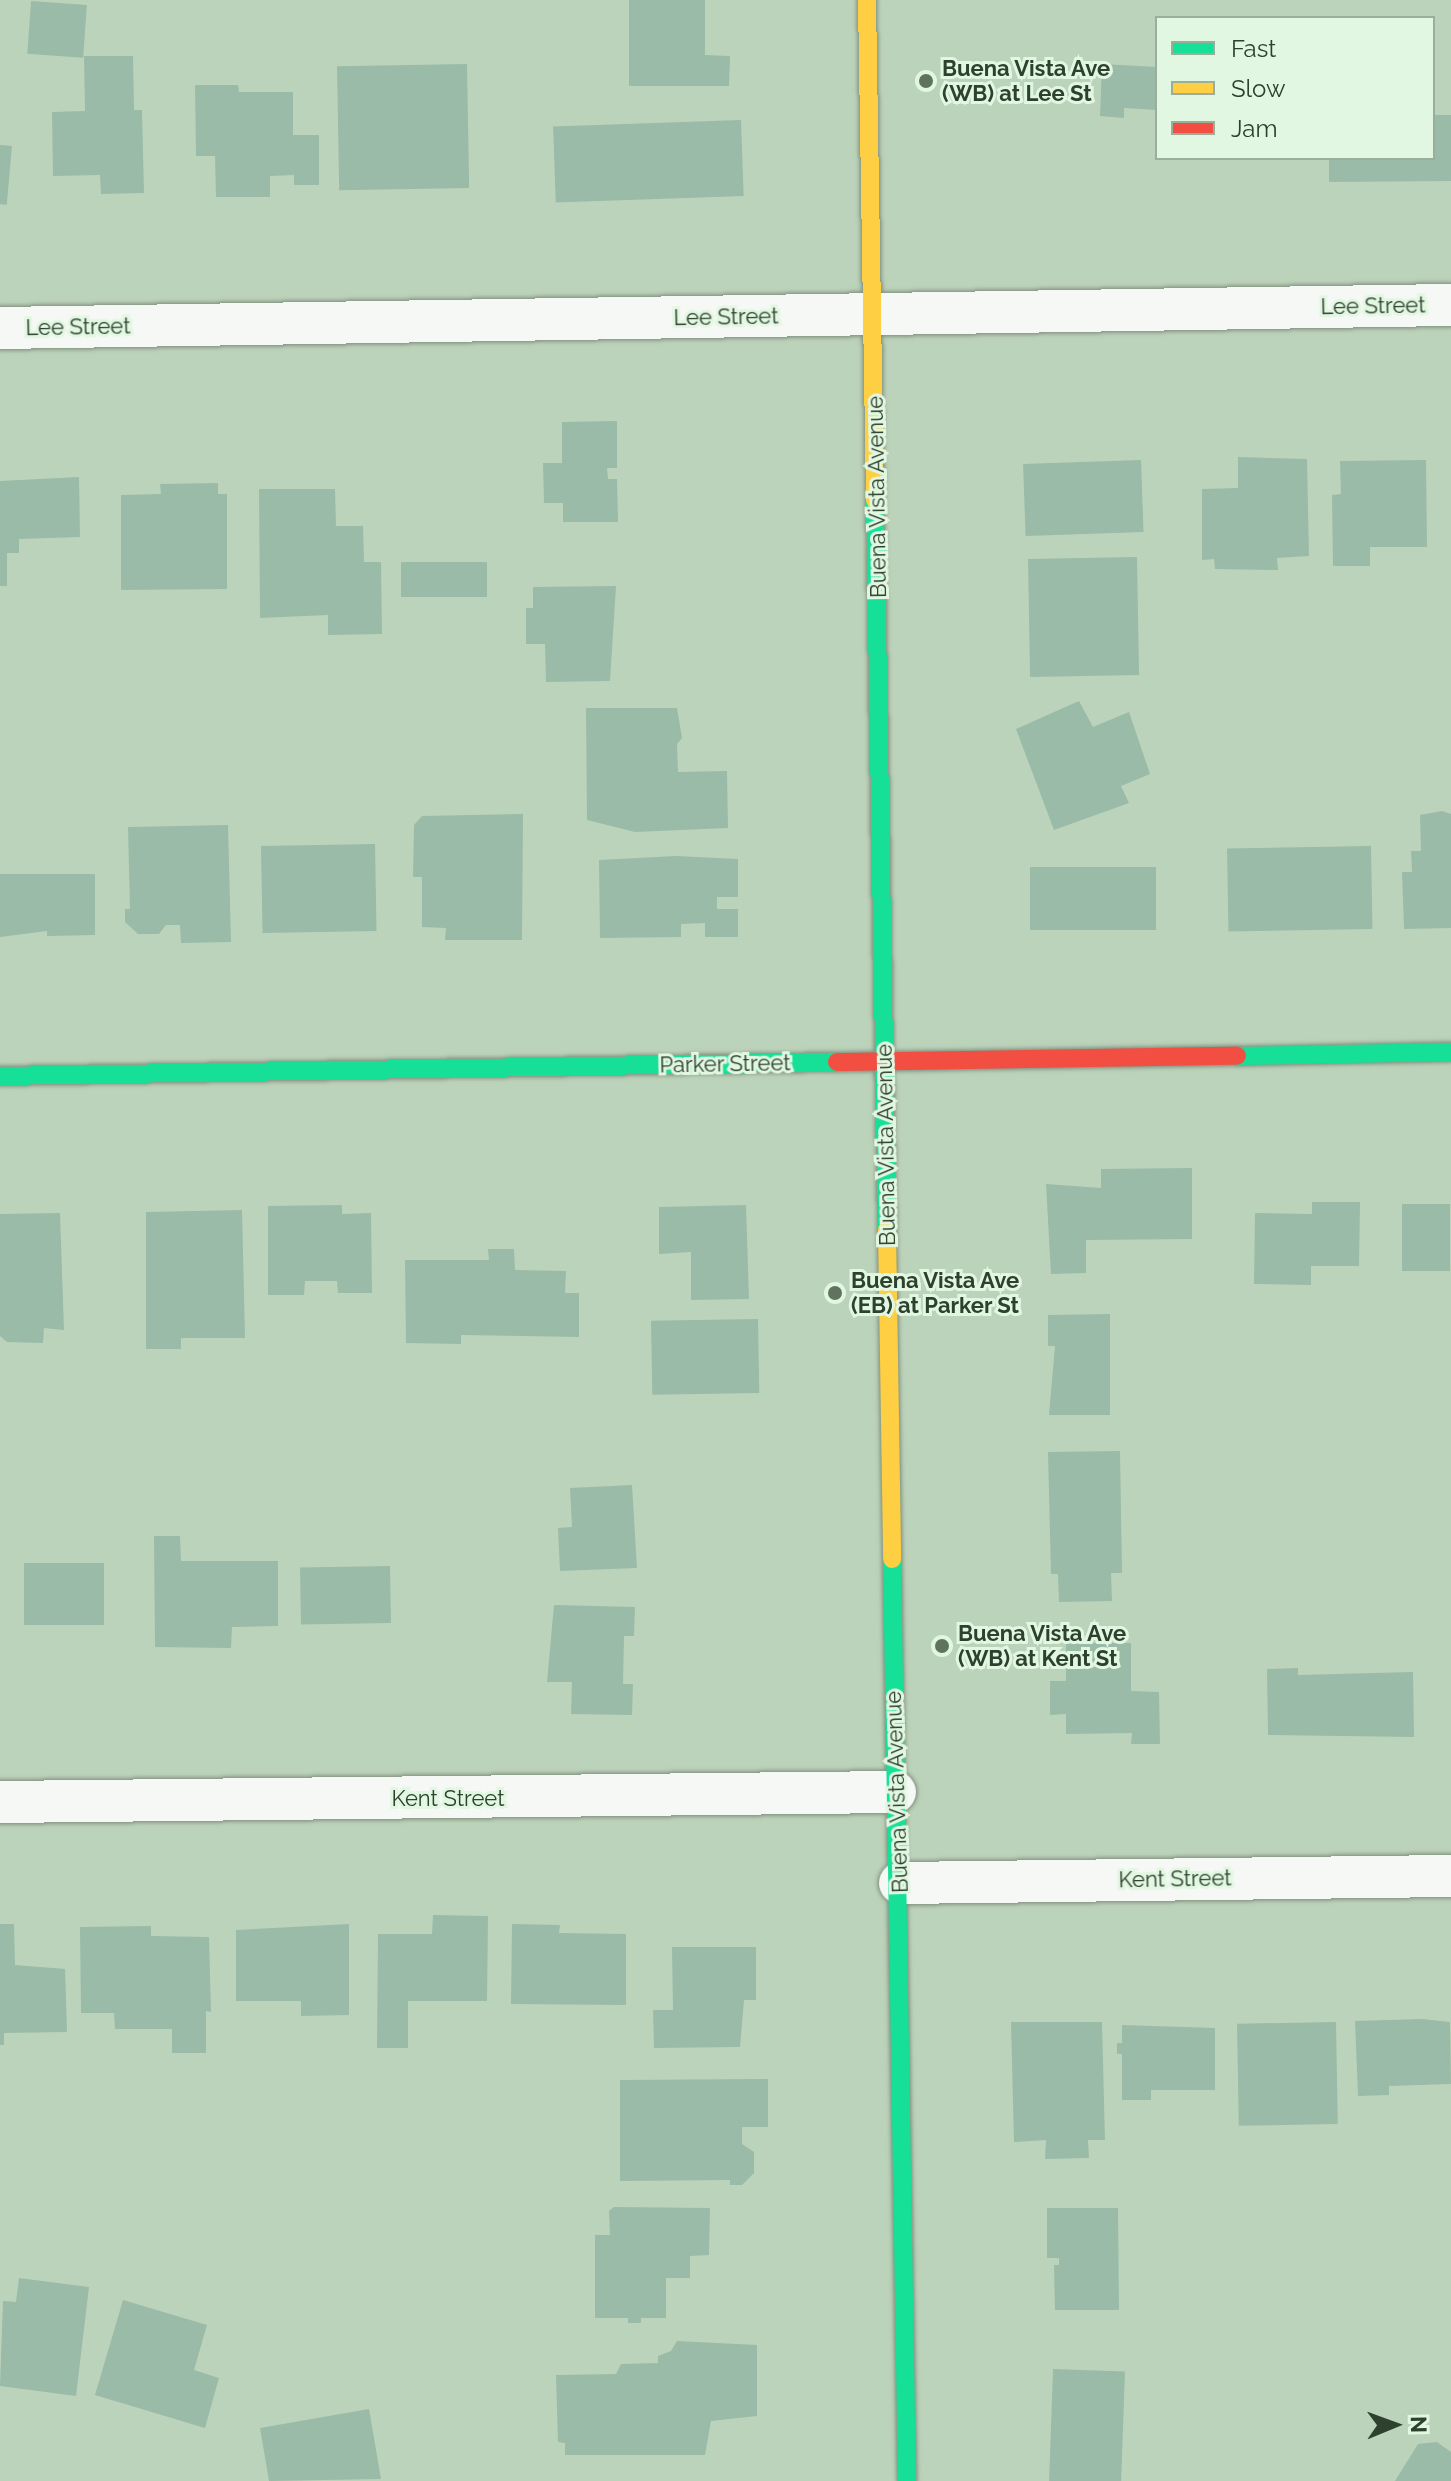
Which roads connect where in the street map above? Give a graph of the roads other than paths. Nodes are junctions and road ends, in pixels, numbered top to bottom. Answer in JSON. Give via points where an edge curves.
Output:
{"nodes":[{"id":1,"x":867,"y":0,"type":"edge"},
{"id":2,"x":1451,"y":305,"type":"edge"},
{"id":3,"x":875,"y":315,"type":"junction"},
{"id":4,"x":0,"y":328,"type":"edge"},
{"id":5,"x":1451,"y":1052,"type":"edge"},
{"id":6,"x":885,"y":1060,"type":"junction"},
{"id":7,"x":0,"y":1076,"type":"edge"},
{"id":8,"x":895,"y":1792,"type":"junction"},
{"id":9,"x":0,"y":1802,"type":"edge"},
{"id":10,"x":1451,"y":1876,"type":"edge"},
{"id":11,"x":900,"y":1883,"type":"junction"},
{"id":12,"x":907,"y":2481,"type":"edge"}],
"edges":[{"from":1,"to":3,"type":"street","name":"Buena Vista Avenue"},
{"from":2,"to":3,"type":"street","name":"Lee Street"},
{"from":3,"to":4,"type":"street","name":"Lee Street"},
{"from":3,"to":6,"type":"street","name":"Buena Vista Avenue"},
{"from":5,"to":6,"type":"street","name":"Parker Street"},
{"from":6,"to":7,"type":"street","name":"Parker Street"},
{"from":6,"to":8,"type":"street","name":"Buena Vista Avenue"},
{"from":8,"to":9,"type":"street","name":"Kent Street"},
{"from":8,"to":11,"type":"street","name":"Buena Vista Avenue"},
{"from":10,"to":11,"type":"street","name":"Kent Street"},
{"from":11,"to":12,"type":"street","name":"Buena Vista Avenue"}]}
